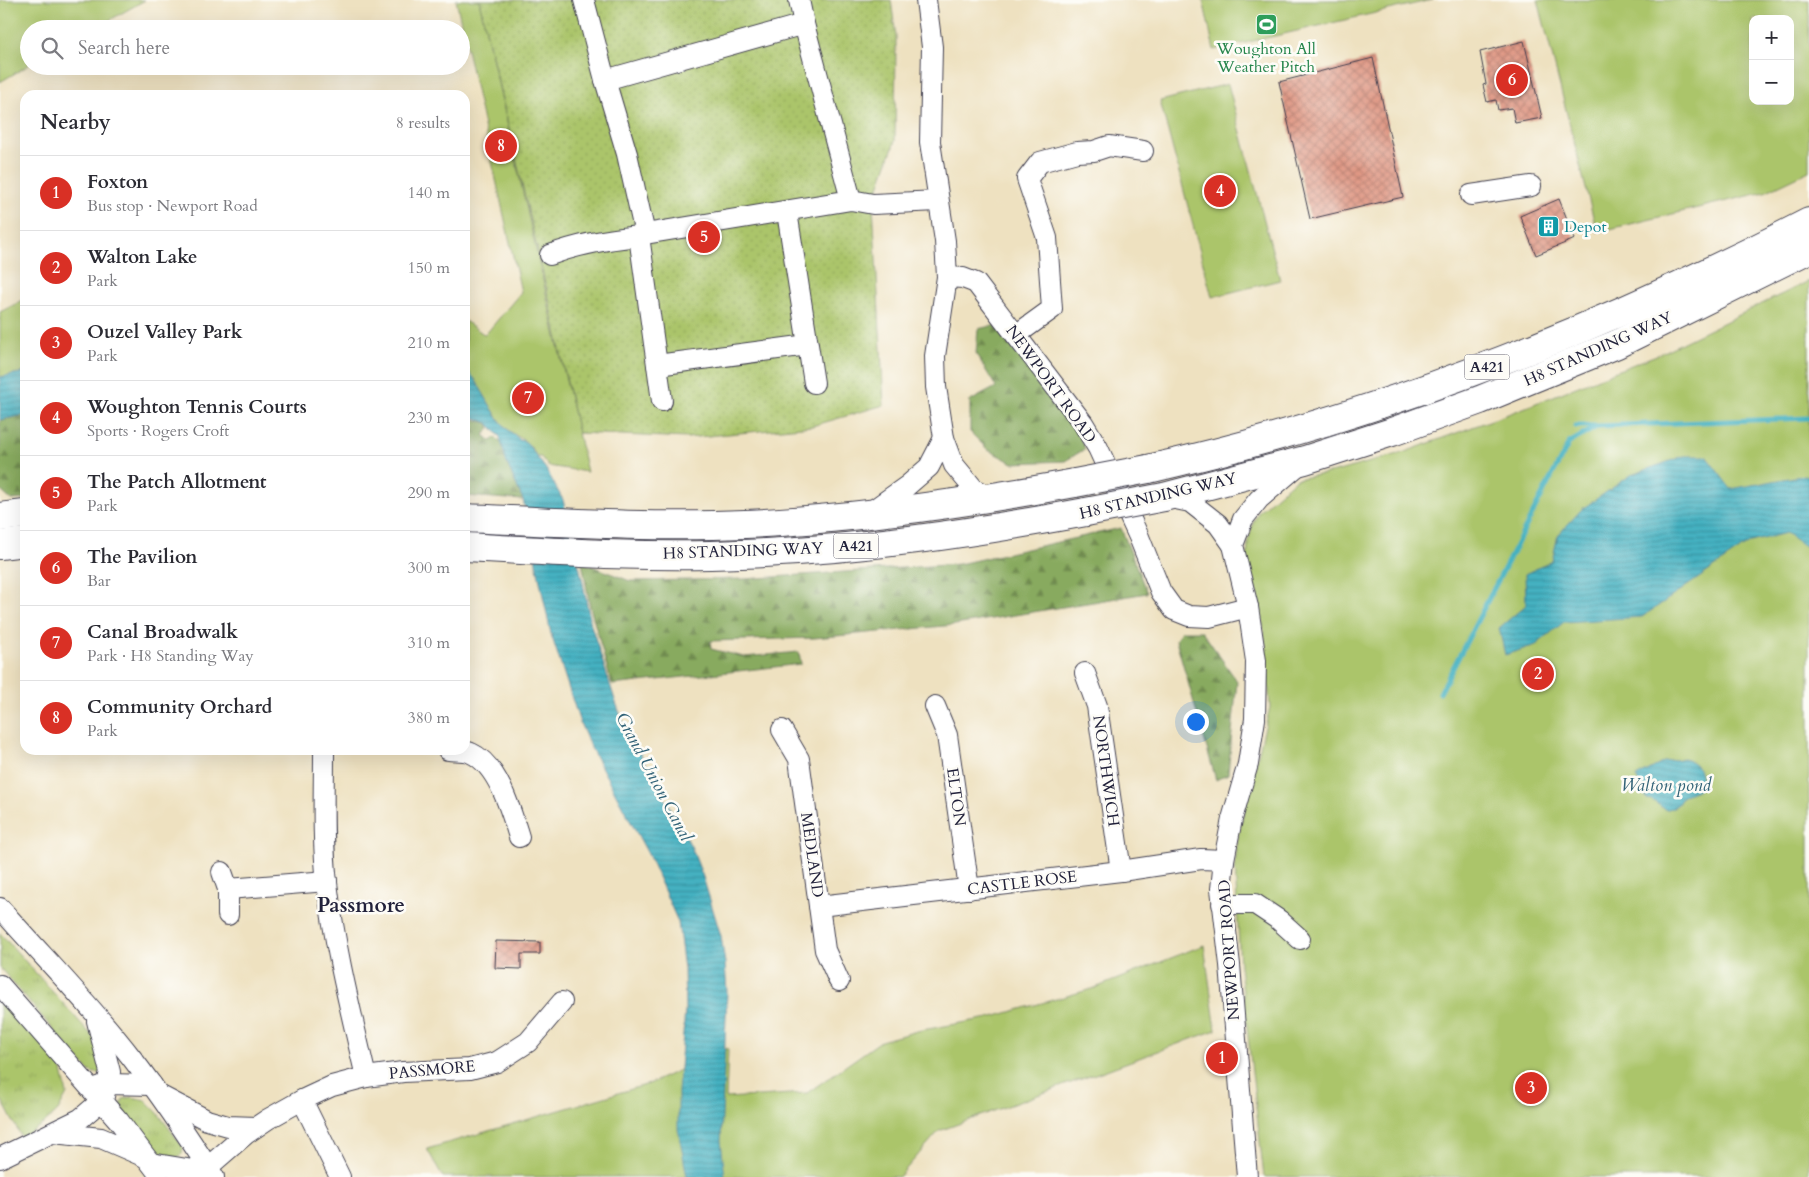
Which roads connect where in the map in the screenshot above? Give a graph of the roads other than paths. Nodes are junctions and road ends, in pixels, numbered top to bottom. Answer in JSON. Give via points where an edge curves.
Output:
{"nodes":[{"id":1,"x":584,"y":0,"type":"edge"},
{"id":2,"x":799,"y":0,"type":"edge"},
{"id":3,"x":926,"y":0,"type":"edge"},
{"id":4,"x":804,"y":24,"type":"junction"},
{"id":5,"x":606,"y":80,"type":"junction"},
{"id":6,"x":1143,"y":151,"type":"dead end"},
{"id":7,"x":1531,"y":186,"type":"dead end"},
{"id":8,"x":1471,"y":195,"type":"dead end"},
{"id":9,"x":852,"y":200,"type":"junction"},
{"id":10,"x":938,"y":201,"type":"junction"},
{"id":11,"x":787,"y":212,"type":"junction"},
{"id":12,"x":1809,"y":222,"type":"edge"},
{"id":13,"x":642,"y":235,"type":"junction"},
{"id":14,"x":1809,"y":250,"type":"edge"},
{"id":15,"x":550,"y":255,"type":"dead end"},
{"id":16,"x":947,"y":277,"type":"junction"},
{"id":17,"x":1016,"y":335,"type":"junction"},
{"id":18,"x":808,"y":345,"type":"junction"},
{"id":19,"x":658,"y":365,"type":"junction"},
{"id":20,"x":814,"y":383,"type":"dead end"},
{"id":21,"x":662,"y":401,"type":"dead end"},
{"id":22,"x":944,"y":438,"type":"junction"},
{"id":23,"x":1305,"y":460,"type":"junction"},
{"id":24,"x":1164,"y":497,"type":"junction"},
{"id":25,"x":992,"y":498,"type":"junction"},
{"id":26,"x":20,"y":515,"type":"edge"},
{"id":27,"x":866,"y":515,"type":"junction"},
{"id":28,"x":0,"y":517,"type":"edge"},
{"id":29,"x":470,"y":518,"type":"edge"},
{"id":30,"x":20,"y":543,"type":"edge"},
{"id":31,"x":0,"y":545,"type":"edge"},
{"id":32,"x":1233,"y":545,"type":"junction"},
{"id":33,"x":470,"y":547,"type":"edge"},
{"id":34,"x":1248,"y":608,"type":"junction"},
{"id":35,"x":1085,"y":673,"type":"dead end"},
{"id":36,"x":935,"y":706,"type":"dead end"},
{"id":37,"x":782,"y":730,"type":"dead end"},
{"id":38,"x":470,"y":753,"type":"edge"},
{"id":39,"x":324,"y":755,"type":"edge"},
{"id":40,"x":519,"y":837,"type":"dead end"},
{"id":41,"x":1224,"y":860,"type":"junction"},
{"id":42,"x":1121,"y":871,"type":"junction"},
{"id":43,"x":327,"y":881,"type":"junction"},
{"id":44,"x":969,"y":889,"type":"junction"},
{"id":45,"x":1222,"y":904,"type":"junction"},
{"id":46,"x":819,"y":906,"type":"junction"},
{"id":47,"x":0,"y":908,"type":"edge"},
{"id":48,"x":228,"y":915,"type":"dead end"},
{"id":49,"x":1300,"y":939,"type":"dead end"},
{"id":50,"x":840,"y":981,"type":"dead end"},
{"id":51,"x":0,"y":985,"type":"edge"},
{"id":52,"x":562,"y":1002,"type":"dead end"},
{"id":53,"x":94,"y":1013,"type":"junction"},
{"id":54,"x":366,"y":1077,"type":"junction"},
{"id":55,"x":156,"y":1090,"type":"junction"},
{"id":56,"x":100,"y":1092,"type":"junction"},
{"id":57,"x":302,"y":1100,"type":"junction"},
{"id":58,"x":54,"y":1130,"type":"junction"},
{"id":59,"x":251,"y":1130,"type":"junction"},
{"id":60,"x":0,"y":1158,"type":"edge"},
{"id":61,"x":153,"y":1166,"type":"edge"},
{"id":62,"x":201,"y":1170,"type":"edge"},
{"id":63,"x":340,"y":1177,"type":"edge"},
{"id":64,"x":1247,"y":1177,"type":"edge"}],
"edges":[{"from":1,"to":5,"type":"street"},
{"from":2,"to":4,"type":"street"},
{"from":3,"to":10,"type":"street","via":[[932,47],[930,142]]},
{"from":4,"to":5,"type":"street"},
{"from":4,"to":9,"type":"street"},
{"from":5,"to":13,"type":"street","via":[[627,154]]},
{"from":6,"to":17,"type":"street","via":[[1109,146],[1077,152],[1040,162],[1027,179],[1047,238],[1052,309]]},
{"from":7,"to":8,"type":"street"},
{"from":9,"to":10,"type":"street","via":[[873,204]]},
{"from":9,"to":11,"type":"street"},
{"from":10,"to":16,"type":"street"},
{"from":11,"to":13,"type":"street"},
{"from":11,"to":18,"type":"street"},
{"from":12,"to":25,"type":"highway","name":"H8 STANDING WAY","number":"A421","bridge":true,"via":[[1607,319],[1395,401],[1208,456]]},
{"from":13,"to":15,"type":"street","via":[[606,239]]},
{"from":13,"to":19,"type":"street"},
{"from":14,"to":23,"type":"highway","name":"H8 STANDING WAY","number":"A421","via":[[1617,344],[1480,400]]},
{"from":16,"to":17,"type":"street","name":"NEWPORT ROAD","via":[[976,283]]},
{"from":16,"to":22,"type":"street","via":[[935,356]]},
{"from":17,"to":34,"type":"street","name":"NEWPORT ROAD","via":[[1083,423],[1098,448],[1161,592],[1174,610],[1189,616],[1209,617]]},
{"from":18,"to":19,"type":"street"},
{"from":18,"to":20,"type":"street"},
{"from":19,"to":21,"type":"street"},
{"from":22,"to":25,"type":"street","via":[[954,465],[974,489]]},
{"from":22,"to":27,"type":"street","via":[[929,466]]},
{"from":23,"to":24,"type":"highway","name":"H8 STANDING WAY","number":"A421"},
{"from":23,"to":32,"type":"street","via":[[1259,499],[1243,519]]},
{"from":24,"to":32,"type":"street","via":[[1190,502],[1218,524]]},
{"from":24,"to":33,"type":"highway","name":"H8 STANDING WAY","number":"A421","bridge":true,"via":[[987,531],[860,546],[741,554],[624,555]]},
{"from":25,"to":27,"type":"highway","name":"H8 STANDING WAY","number":"A421"},
{"from":26,"to":28,"type":"highway"},
{"from":27,"to":29,"type":"highway","name":"H8 STANDING WAY","number":"A421","via":[[744,524],[625,524]]},
{"from":30,"to":31,"type":"highway"},
{"from":32,"to":34,"type":"street","name":"NEWPORT ROAD"},
{"from":34,"to":41,"type":"street","name":"NEWPORT ROAD","via":[[1256,661],[1255,718],[1248,764]]},
{"from":35,"to":42,"type":"street","name":"NORTHWICH","via":[[1097,706]]},
{"from":36,"to":44,"type":"street","name":"ELTON","via":[[947,734]]},
{"from":37,"to":46,"type":"street","name":"MEDLAND","via":[[800,759]]},
{"from":38,"to":40,"type":"street","via":[[492,770]]},
{"from":39,"to":43,"type":"street","name":"PASSMORE"},
{"from":41,"to":42,"type":"street","name":"CASTLE ROSE","via":[[1201,859]]},
{"from":41,"to":45,"type":"street","name":"NEWPORT ROAD"},
{"from":42,"to":44,"type":"street","name":"CASTLE ROSE"},
{"from":43,"to":48,"type":"street","via":[[225,881]]},
{"from":43,"to":54,"type":"street","name":"PASSMORE","via":[[336,950]]},
{"from":44,"to":46,"type":"street","name":"CASTLE ROSE"},
{"from":45,"to":49,"type":"street","via":[[1255,904]]},
{"from":45,"to":64,"type":"street","name":"NEWPORT ROAD"},
{"from":46,"to":50,"type":"street","name":"MEDLAND","via":[[825,950]]},
{"from":47,"to":53,"type":"street"},
{"from":51,"to":56,"type":"street"},
{"from":52,"to":54,"type":"street","name":"PASSMORE","via":[[528,1042],[497,1062],[470,1069]]},
{"from":53,"to":55,"type":"street"},
{"from":53,"to":56,"type":"street","via":[[110,1072]]},
{"from":54,"to":57,"type":"street","name":"PASSMORE","via":[[332,1086]]},
{"from":55,"to":56,"type":"street"},
{"from":55,"to":59,"type":"street","via":[[207,1120]]},
{"from":55,"to":62,"type":"street"},
{"from":56,"to":58,"type":"street"},
{"from":56,"to":61,"type":"street"},
{"from":57,"to":59,"type":"street","name":"PASSMORE"},
{"from":57,"to":63,"type":"street"},
{"from":58,"to":60,"type":"street"},
{"from":58,"to":61,"type":"street","via":[[101,1138]]},
{"from":59,"to":62,"type":"street","name":"PASSMORE"},
{"from":61,"to":62,"type":"street"}]}
